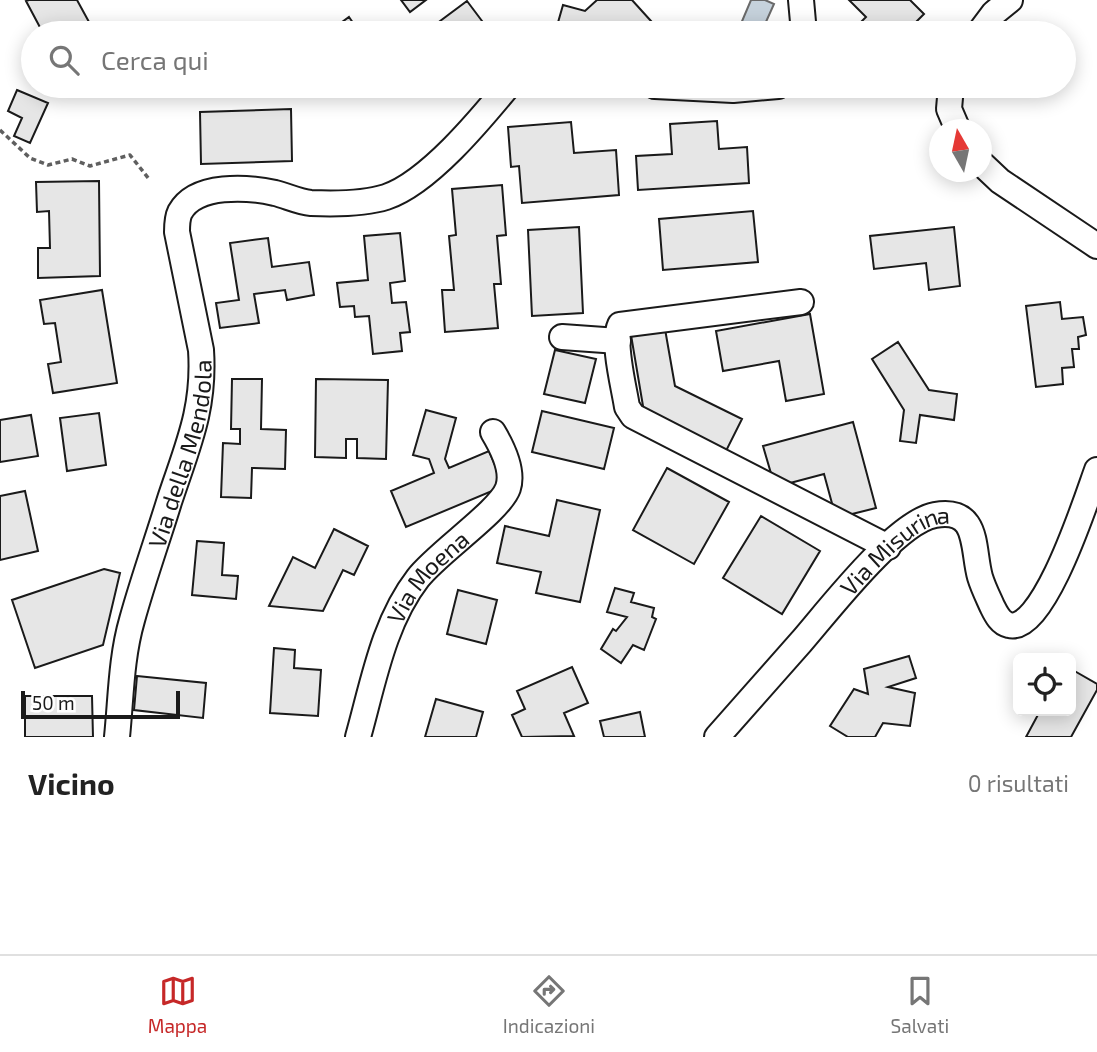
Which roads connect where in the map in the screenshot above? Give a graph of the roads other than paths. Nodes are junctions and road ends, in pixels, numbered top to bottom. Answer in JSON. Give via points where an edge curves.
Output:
{"nodes":[{"id":1,"x":801,"y":0,"type":"edge"},
{"id":2,"x":1010,"y":0,"type":"edge"},
{"id":3,"x":803,"y":21,"type":"edge"},
{"id":4,"x":988,"y":21,"type":"edge"},
{"id":5,"x":497,"y":98,"type":"edge"},
{"id":6,"x":950,"y":98,"type":"edge"},
{"id":7,"x":953,"y":119,"type":"edge"},
{"id":8,"x":992,"y":173,"type":"edge"},
{"id":9,"x":1097,"y":246,"type":"edge"},
{"id":10,"x":801,"y":302,"type":"dead end"},
{"id":11,"x":562,"y":337,"type":"dead end"},
{"id":12,"x":618,"y":341,"type":"junction"},
{"id":13,"x":493,"y":432,"type":"dead end"},
{"id":14,"x":1097,"y":470,"type":"edge"},
{"id":15,"x":1092,"y":505,"type":"edge"},
{"id":16,"x":888,"y":547,"type":"junction"},
{"id":17,"x":117,"y":737,"type":"edge"},
{"id":18,"x":358,"y":737,"type":"edge"},
{"id":19,"x":717,"y":737,"type":"edge"}],
"edges":[{"from":1,"to":3,"type":"street"},
{"from":2,"to":4,"type":"street"},
{"from":5,"to":17,"type":"street","name":"Via della Mendola","via":[[455,145],[387,197],[313,203],[273,192],[233,190],[200,195],[181,209],[177,232],[201,350],[200,402],[132,619],[123,657]]},
{"from":6,"to":7,"type":"street"},
{"from":8,"to":9,"type":"street"},
{"from":10,"to":12,"type":"street","via":[[623,323],[617,329]]},
{"from":11,"to":12,"type":"street"},
{"from":12,"to":16,"type":"street","via":[[627,407],[633,416]]},
{"from":13,"to":18,"type":"street","name":"Via Moena","via":[[508,467],[507,490],[429,565],[409,591],[390,628]]},
{"from":14,"to":15,"type":"street","name":"Via Misurina"},
{"from":15,"to":16,"type":"street","name":"Via Misurina","via":[[1047,593],[1017,626],[1006,625],[998,617],[979,576],[973,535],[961,519],[932,516]]},
{"from":16,"to":19,"type":"street","name":"Via Misurina"}]}
